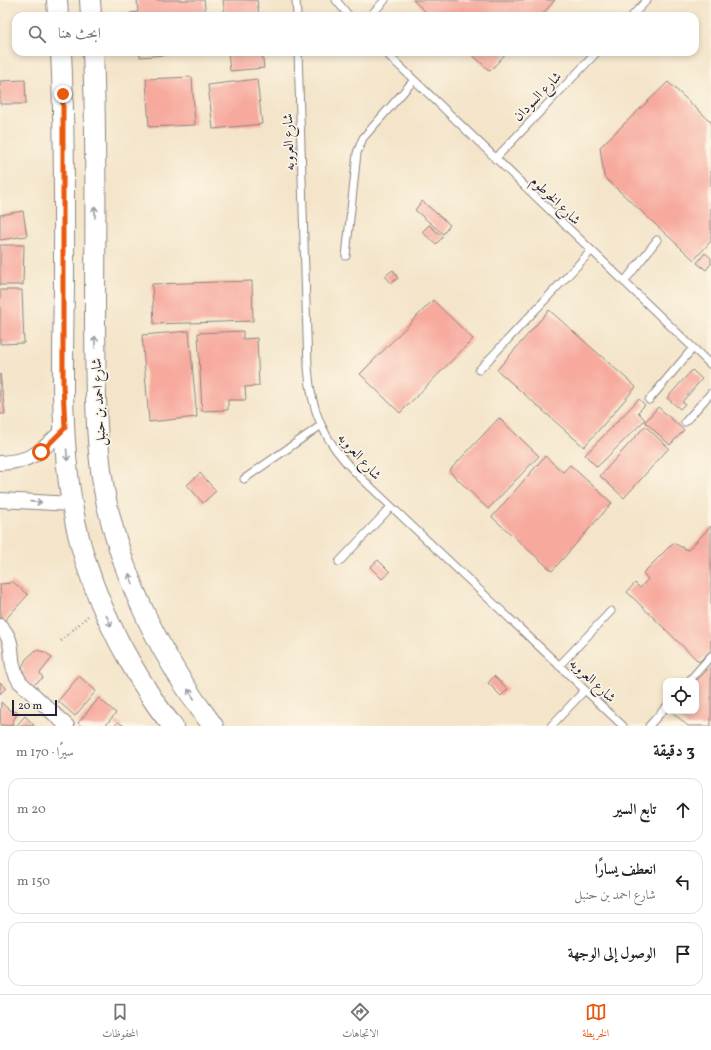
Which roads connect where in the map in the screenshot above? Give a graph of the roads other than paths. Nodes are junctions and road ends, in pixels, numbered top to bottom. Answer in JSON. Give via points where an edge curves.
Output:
{"nodes":[{"id":1,"x":57,"y":0,"type":"edge"},
{"id":2,"x":90,"y":0,"type":"edge"},
{"id":3,"x":296,"y":0,"type":"edge"},
{"id":4,"x":336,"y":0,"type":"edge"},
{"id":5,"x":384,"y":0,"type":"edge"},
{"id":6,"x":647,"y":0,"type":"edge"},
{"id":7,"x":58,"y":12,"type":"edge"},
{"id":8,"x":91,"y":12,"type":"edge"},
{"id":9,"x":297,"y":12,"type":"edge"},
{"id":10,"x":346,"y":12,"type":"edge"},
{"id":11,"x":374,"y":12,"type":"edge"},
{"id":12,"x":636,"y":12,"type":"edge"},
{"id":13,"x":61,"y":56,"type":"edge"},
{"id":14,"x":94,"y":56,"type":"edge"},
{"id":15,"x":298,"y":56,"type":"edge"},
{"id":16,"x":389,"y":56,"type":"edge"},
{"id":17,"x":593,"y":56,"type":"edge"},
{"id":18,"x":414,"y":80,"type":"junction"},
{"id":19,"x":495,"y":159,"type":"junction"},
{"id":20,"x":657,"y":240,"type":"dead end"},
{"id":21,"x":591,"y":251,"type":"junction"},
{"id":22,"x":346,"y":256,"type":"dead end"},
{"id":23,"x":624,"y":282,"type":"junction"},
{"id":24,"x":693,"y":348,"type":"junction"},
{"id":25,"x":711,"y":365,"type":"edge"},
{"id":26,"x":479,"y":370,"type":"dead end"},
{"id":27,"x":711,"y":393,"type":"edge"},
{"id":28,"x":649,"y":400,"type":"dead end"},
{"id":29,"x":685,"y":422,"type":"dead end"},
{"id":30,"x":320,"y":426,"type":"junction"},
{"id":31,"x":65,"y":428,"type":"junction"},
{"id":32,"x":0,"y":463,"type":"edge"},
{"id":33,"x":244,"y":479,"type":"dead end"},
{"id":34,"x":0,"y":500,"type":"edge"},
{"id":35,"x":72,"y":504,"type":"junction"},
{"id":36,"x":391,"y":507,"type":"junction"},
{"id":37,"x":340,"y":562,"type":"dead end"},
{"id":38,"x":611,"y":611,"type":"dead end"},
{"id":39,"x":0,"y":626,"type":"edge"},
{"id":40,"x":711,"y":656,"type":"edge"},
{"id":41,"x":559,"y":666,"type":"junction"},
{"id":42,"x":692,"y":678,"type":"edge"},
{"id":43,"x":584,"y":690,"type":"junction"},
{"id":44,"x":663,"y":710,"type":"edge"},
{"id":45,"x":58,"y":723,"type":"edge"},
{"id":46,"x":173,"y":726,"type":"edge"},
{"id":47,"x":213,"y":726,"type":"edge"},
{"id":48,"x":551,"y":726,"type":"edge"},
{"id":49,"x":623,"y":726,"type":"edge"},
{"id":50,"x":649,"y":726,"type":"edge"}],
"edges":[{"from":1,"to":7,"type":"street"},
{"from":2,"to":8,"type":"street"},
{"from":3,"to":9,"type":"lane"},
{"from":4,"to":10,"type":"lane"},
{"from":5,"to":11,"type":"lane"},
{"from":6,"to":12,"type":"lane"},
{"from":13,"to":31,"type":"street"},
{"from":47,"to":14,"type":"street","name":"شارع احمد بن حنبل","one_way":true,"via":[[176,672],[154,633],[120,549],[107,505],[101,463],[96,388]]},
{"from":15,"to":30,"type":"lane","name":"شارع العروبه","via":[[308,367],[313,407]]},
{"from":16,"to":18,"type":"lane","name":"شارع الخرطوم"},
{"from":17,"to":19,"type":"lane","name":"شارع السودان"},
{"from":18,"to":19,"type":"lane","name":"شارع الخرطوم"},
{"from":18,"to":22,"type":"lane","via":[[363,138],[357,153]]},
{"from":19,"to":21,"type":"lane","name":"شارع الخرطوم"},
{"from":20,"to":23,"type":"lane"},
{"from":21,"to":23,"type":"lane","name":"شارع الخرطوم"},
{"from":21,"to":26,"type":"lane"},
{"from":23,"to":24,"type":"lane","name":"شارع الخرطوم"},
{"from":24,"to":25,"type":"lane","name":"شارع الخرطوم"},
{"from":24,"to":28,"type":"lane"},
{"from":27,"to":29,"type":"lane"},
{"from":30,"to":33,"type":"lane"},
{"from":30,"to":36,"type":"lane","name":"شارع العروبه","via":[[342,459]]},
{"from":31,"to":32,"type":"street","via":[[41,452],[21,462]]},
{"from":31,"to":35,"type":"street","one_way":true},
{"from":34,"to":35,"type":"street","one_way":true},
{"from":35,"to":46,"type":"street","one_way":true,"via":[[84,555],[101,604],[142,684]]},
{"from":36,"to":37,"type":"lane"},
{"from":36,"to":41,"type":"lane","name":"شارع العروبه"},
{"from":38,"to":41,"type":"lane"},
{"from":39,"to":45,"type":"street","via":[[9,637],[14,674]]},
{"from":40,"to":42,"type":"lane"},
{"from":41,"to":43,"type":"lane","name":"شارع العروبه"},
{"from":43,"to":48,"type":"lane"},
{"from":43,"to":49,"type":"lane","name":"شارع العروبه"},
{"from":44,"to":50,"type":"lane"}]}
